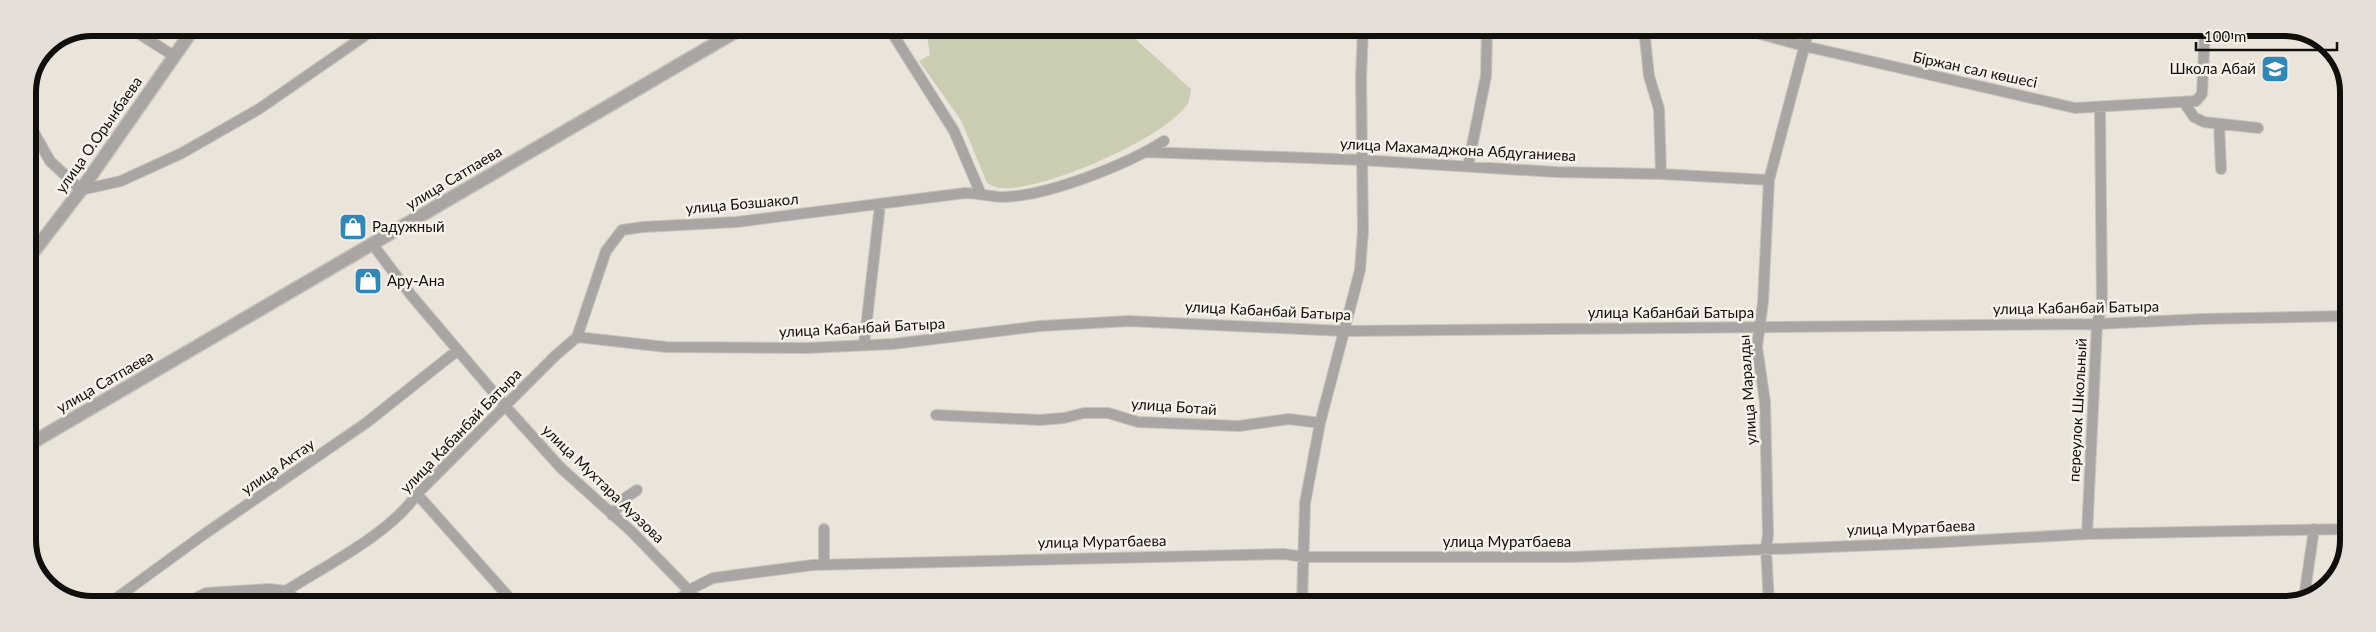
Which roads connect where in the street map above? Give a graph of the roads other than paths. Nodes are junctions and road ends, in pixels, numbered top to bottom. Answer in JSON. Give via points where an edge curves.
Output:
{"nodes":[{"id":1,"x":143,"y":36,"type":"edge"},
{"id":2,"x":188,"y":36,"type":"edge"},
{"id":3,"x":365,"y":36,"type":"edge"},
{"id":4,"x":728,"y":36,"type":"edge"},
{"id":5,"x":894,"y":36,"type":"edge"},
{"id":6,"x":1363,"y":36,"type":"edge"},
{"id":7,"x":1487,"y":36,"type":"edge"},
{"id":8,"x":1645,"y":36,"type":"edge"},
{"id":9,"x":1768,"y":36,"type":"edge"},
{"id":10,"x":1806,"y":36,"type":"edge"},
{"id":11,"x":2205,"y":36,"type":"edge"},
{"id":12,"x":1804,"y":46,"type":"junction"},
{"id":13,"x":174,"y":56,"type":"junction"},
{"id":14,"x":2185,"y":104,"type":"junction"},
{"id":15,"x":2100,"y":108,"type":"junction"},
{"id":16,"x":2219,"y":124,"type":"junction"},
{"id":17,"x":2258,"y":128,"type":"dead end"},
{"id":18,"x":36,"y":136,"type":"edge"},
{"id":19,"x":1164,"y":140,"type":"dead end"},
{"id":20,"x":1146,"y":152,"type":"junction"},
{"id":21,"x":1361,"y":160,"type":"junction"},
{"id":22,"x":1468,"y":166,"type":"junction"},
{"id":23,"x":2222,"y":169,"type":"dead end"},
{"id":24,"x":1661,"y":174,"type":"junction"},
{"id":25,"x":1769,"y":180,"type":"junction"},
{"id":26,"x":81,"y":190,"type":"junction"},
{"id":27,"x":980,"y":192,"type":"junction"},
{"id":28,"x":880,"y":205,"type":"junction"},
{"id":29,"x":373,"y":245,"type":"junction"},
{"id":30,"x":36,"y":249,"type":"edge"},
{"id":31,"x":2340,"y":316,"type":"edge"},
{"id":32,"x":2097,"y":324,"type":"junction"},
{"id":33,"x":1758,"y":327,"type":"junction"},
{"id":34,"x":1343,"y":331,"type":"junction"},
{"id":35,"x":577,"y":337,"type":"junction"},
{"id":36,"x":864,"y":345,"type":"junction"},
{"id":37,"x":458,"y":350,"type":"junction"},
{"id":38,"x":506,"y":407,"type":"junction"},
{"id":39,"x":936,"y":416,"type":"dead end"},
{"id":40,"x":1320,"y":423,"type":"junction"},
{"id":41,"x":36,"y":440,"type":"edge"},
{"id":42,"x":637,"y":490,"type":"dead end"},
{"id":43,"x":417,"y":494,"type":"junction"},
{"id":44,"x":612,"y":515,"type":"junction"},
{"id":45,"x":824,"y":529,"type":"dead end"},
{"id":46,"x":2314,"y":529,"type":"junction"},
{"id":47,"x":2340,"y":529,"type":"edge"},
{"id":48,"x":2087,"y":534,"type":"junction"},
{"id":49,"x":1766,"y":548,"type":"junction"},
{"id":50,"x":1304,"y":557,"type":"junction"},
{"id":51,"x":824,"y":565,"type":"junction"},
{"id":52,"x":689,"y":590,"type":"junction"},
{"id":53,"x":286,"y":591,"type":"junction"},
{"id":54,"x":2305,"y":592,"type":"edge"},
{"id":55,"x":121,"y":596,"type":"edge"},
{"id":56,"x":200,"y":596,"type":"edge"},
{"id":57,"x":292,"y":596,"type":"edge"},
{"id":58,"x":508,"y":596,"type":"edge"},
{"id":59,"x":683,"y":596,"type":"edge"},
{"id":60,"x":694,"y":596,"type":"edge"},
{"id":61,"x":1302,"y":596,"type":"edge"},
{"id":62,"x":1769,"y":596,"type":"edge"}],
"edges":[{"from":1,"to":13,"type":"street"},
{"from":2,"to":13,"type":"street","name":"улица О.Орынбаева"},
{"from":3,"to":26,"type":"street","via":[[267,104],[182,152],[121,181]]},
{"from":4,"to":29,"type":"street","name":"улица Сатпаева"},
{"from":5,"to":27,"type":"street","via":[[954,131]]},
{"from":6,"to":21,"type":"street"},
{"from":7,"to":22,"type":"street","via":[[1486,76]]},
{"from":8,"to":24,"type":"street","via":[[1649,76],[1659,109]]},
{"from":9,"to":12,"type":"street","name":"Біржан сал көшесі"},
{"from":10,"to":12,"type":"street","name":"улица Маралды"},
{"from":11,"to":14,"type":"street","name":"Біржан сал көшесі","via":[[2202,94],[2196,101]]},
{"from":12,"to":15,"type":"street","name":"Біржан сал көшесі","via":[[2075,108]]},
{"from":12,"to":25,"type":"street","name":"улица Маралды"},
{"from":13,"to":26,"type":"street","name":"улица О.Орынбаева"},
{"from":14,"to":15,"type":"street","name":"Біржан сал көшесі"},
{"from":14,"to":16,"type":"street","via":[[2194,117]]},
{"from":15,"to":32,"type":"street","name":"переулок Школьный","via":[[2102,304]]},
{"from":16,"to":17,"type":"street"},
{"from":16,"to":23,"type":"street"},
{"from":18,"to":26,"type":"street","via":[[50,161]]},
{"from":19,"to":20,"type":"street"},
{"from":20,"to":21,"type":"street","name":"улица Махамаджона Абдуганиева"},
{"from":20,"to":27,"type":"street","name":"улица Бозшакол","via":[[1057,188],[1002,197]]},
{"from":21,"to":22,"type":"street","name":"улица Махамаджона Абдуганиева"},
{"from":21,"to":34,"type":"street","via":[[1361,255]]},
{"from":22,"to":24,"type":"street","name":"улица Махамаджона Абдуганиева"},
{"from":24,"to":25,"type":"street","name":"улица Махамаджона Абдуганиева"},
{"from":25,"to":33,"type":"street","name":"улица Маралды","via":[[1763,302]]},
{"from":26,"to":30,"type":"street","name":"улица О.Орынбаева"},
{"from":27,"to":28,"type":"street","name":"улица Бозшакол"},
{"from":28,"to":35,"type":"street","name":"улица Бозшакол","via":[[737,222],[643,226],[622,230],[606,251]]},
{"from":28,"to":36,"type":"street"},
{"from":29,"to":37,"type":"street","name":"улица Мухтара Ауэзова","via":[[410,295]]},
{"from":29,"to":41,"type":"street","name":"улица Сатпаева"},
{"from":31,"to":32,"type":"street","name":"улица Кабанбай Батыра"},
{"from":32,"to":33,"type":"street","name":"улица Кабанбай Батыра"},
{"from":32,"to":48,"type":"street","name":"переулок Школьный"},
{"from":33,"to":34,"type":"street","name":"улица Кабанбай Батыра"},
{"from":33,"to":49,"type":"street","name":"улица Маралды","via":[[1757,347],[1766,428]]},
{"from":34,"to":36,"type":"street","name":"улица Кабанбай Батыра","via":[[1129,321],[1040,326],[950,339]]},
{"from":34,"to":40,"type":"street"},
{"from":35,"to":36,"type":"street","name":"улица Кабанбай Батыра","via":[[666,347]]},
{"from":35,"to":38,"type":"street","name":"улица Кабанбай Батыра"},
{"from":37,"to":38,"type":"street","name":"улица Мухтара Ауэзова"},
{"from":37,"to":55,"type":"street","name":"улица Актау","via":[[366,423]]},
{"from":38,"to":43,"type":"street","name":"улица Кабанбай Батыра"},
{"from":38,"to":44,"type":"street","name":"улица Мухтара Ауэзова","via":[[561,468]]},
{"from":39,"to":40,"type":"street","name":"улица Ботай","via":[[1040,420],[1108,413],[1138,422],[1239,426],[1290,419]]},
{"from":40,"to":50,"type":"street","via":[[1305,504]]},
{"from":42,"to":44,"type":"street","via":[[625,498]]},
{"from":43,"to":53,"type":"street","name":"улица Кабанбай Батыра","via":[[406,510],[379,532]]},
{"from":43,"to":58,"type":"street"},
{"from":44,"to":52,"type":"street","name":"улица Мухтара Ауэзова"},
{"from":45,"to":51,"type":"street"},
{"from":46,"to":47,"type":"street","name":"улица Муратбаева"},
{"from":46,"to":48,"type":"street","name":"улица Муратбаева"},
{"from":46,"to":54,"type":"street"},
{"from":48,"to":49,"type":"street","name":"улица Муратбаева"},
{"from":49,"to":50,"type":"street","name":"улица Муратбаева","via":[[1571,557]]},
{"from":49,"to":62,"type":"street","name":"улица Маралды"},
{"from":50,"to":51,"type":"street","name":"улица Муратбаева","via":[[1284,554]]},
{"from":50,"to":61,"type":"street"},
{"from":51,"to":52,"type":"street","name":"улица Муратбаева","via":[[713,578]]},
{"from":52,"to":59,"type":"street","name":"улица Муратбаева"},
{"from":52,"to":60,"type":"street","name":"улица Мухтара Ауэзова"},
{"from":53,"to":56,"type":"street","via":[[270,589]]},
{"from":53,"to":57,"type":"street"}]}
